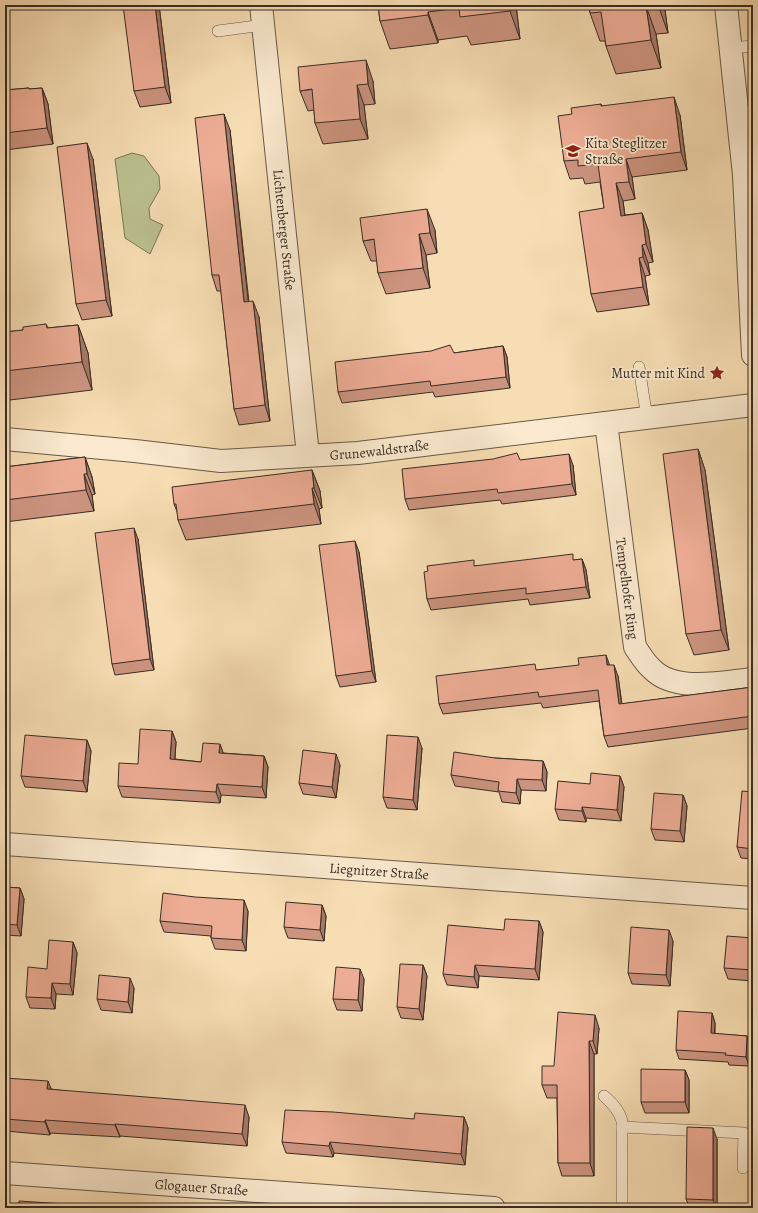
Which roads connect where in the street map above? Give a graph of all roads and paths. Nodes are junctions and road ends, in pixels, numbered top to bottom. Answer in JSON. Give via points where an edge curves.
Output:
{"nodes":[{"id":1,"x":726,"y":5,"type":"edge"},
{"id":2,"x":262,"y":15,"type":"edge"},
{"id":3,"x":218,"y":31,"type":"dead end"},
{"id":4,"x":753,"y":46,"type":"edge"},
{"id":5,"x":731,"y":48,"type":"junction"},
{"id":6,"x":753,"y":355,"type":"edge"},
{"id":7,"x":640,"y":367,"type":"dead end"},
{"id":8,"x":753,"y":405,"type":"edge"},
{"id":9,"x":647,"y":418,"type":"junction"},
{"id":10,"x":606,"y":422,"type":"junction"},
{"id":11,"x":5,"y":439,"type":"edge"},
{"id":12,"x":308,"y":455,"type":"junction"},
{"id":13,"x":753,"y":679,"type":"edge"},
{"id":14,"x":5,"y":844,"type":"edge"},
{"id":15,"x":753,"y":898,"type":"edge"},
{"id":16,"x":604,"y":1096,"type":"dead end"},
{"id":17,"x":622,"y":1127,"type":"junction"},
{"id":18,"x":743,"y":1168,"type":"dead end"},
{"id":19,"x":5,"y":1173,"type":"edge"},
{"id":20,"x":494,"y":1208,"type":"edge"},
{"id":21,"x":622,"y":1208,"type":"edge"}],
"edges":[{"from":1,"to":5,"type":"street"},
{"from":2,"to":3,"type":"lane"},
{"from":2,"to":12,"type":"street","name":"Lichtenberger Straße"},
{"from":4,"to":5,"type":"lane"},
{"from":5,"to":6,"type":"street","via":[[744,175]]},
{"from":7,"to":9,"type":"lane"},
{"from":8,"to":9,"type":"street","name":"Grunewaldstraße"},
{"from":9,"to":10,"type":"street","name":"Grunewaldstraße"},
{"from":10,"to":12,"type":"street","name":"Grunewaldstraße","via":[[358,452]]},
{"from":10,"to":13,"type":"street","name":"Tempelhofer Ring","via":[[635,647],[652,670],[672,682],[692,685]]},
{"from":11,"to":12,"type":"street","name":"Grunewaldstraße","via":[[221,460]]},
{"from":14,"to":15,"type":"street","name":"Liegnitzer Straße"},
{"from":16,"to":17,"type":"lane","via":[[620,1114]]},
{"from":17,"to":18,"type":"lane","via":[[744,1133]]},
{"from":17,"to":21,"type":"lane"},
{"from":19,"to":20,"type":"street","name":"Glogauer Straße"}]}
